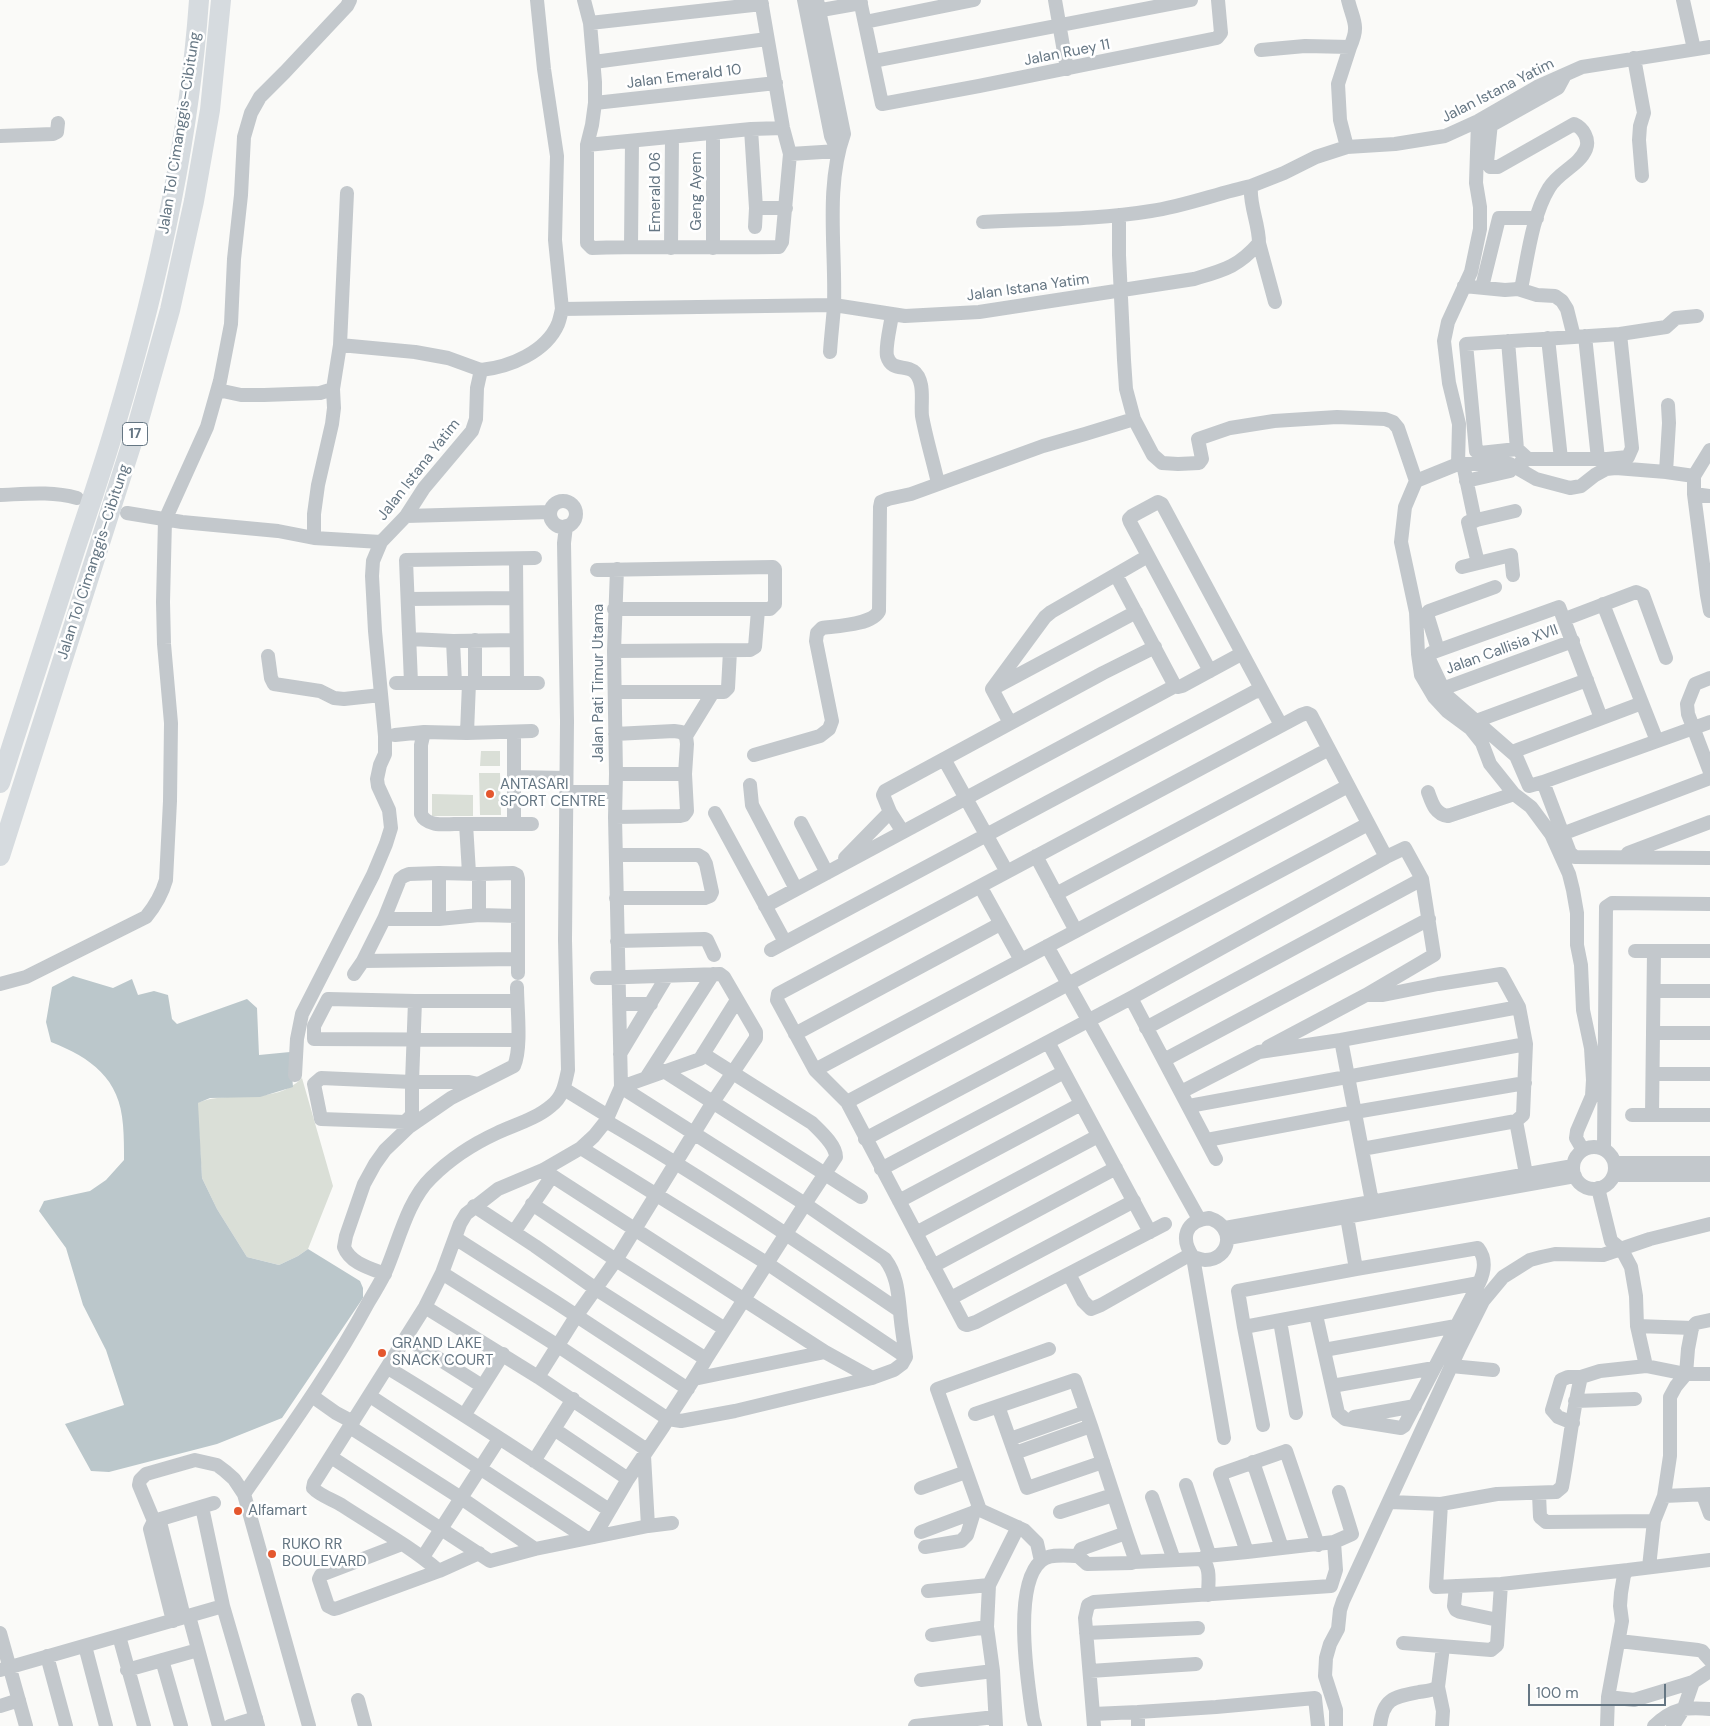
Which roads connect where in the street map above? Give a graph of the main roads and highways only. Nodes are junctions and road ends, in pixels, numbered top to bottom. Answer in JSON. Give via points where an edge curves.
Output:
{"nodes":[{"id":1,"x":198,"y":0,"type":"edge"},
{"id":2,"x":221,"y":0,"type":"edge"},
{"id":3,"x":0,"y":783,"type":"edge"},
{"id":4,"x":0,"y":856,"type":"edge"}],
"edges":[{"from":1,"to":3,"type":"highway","name":"Jalan Tol Cimanggis–Cibitung","number":"17","via":[[186,113],[172,197],[147,308],[116,422]]},
{"from":2,"to":4,"type":"highway","name":"Jalan Tol Cimanggis–Cibitung","number":"17","via":[[208,119],[170,310],[137,427]]}]}
